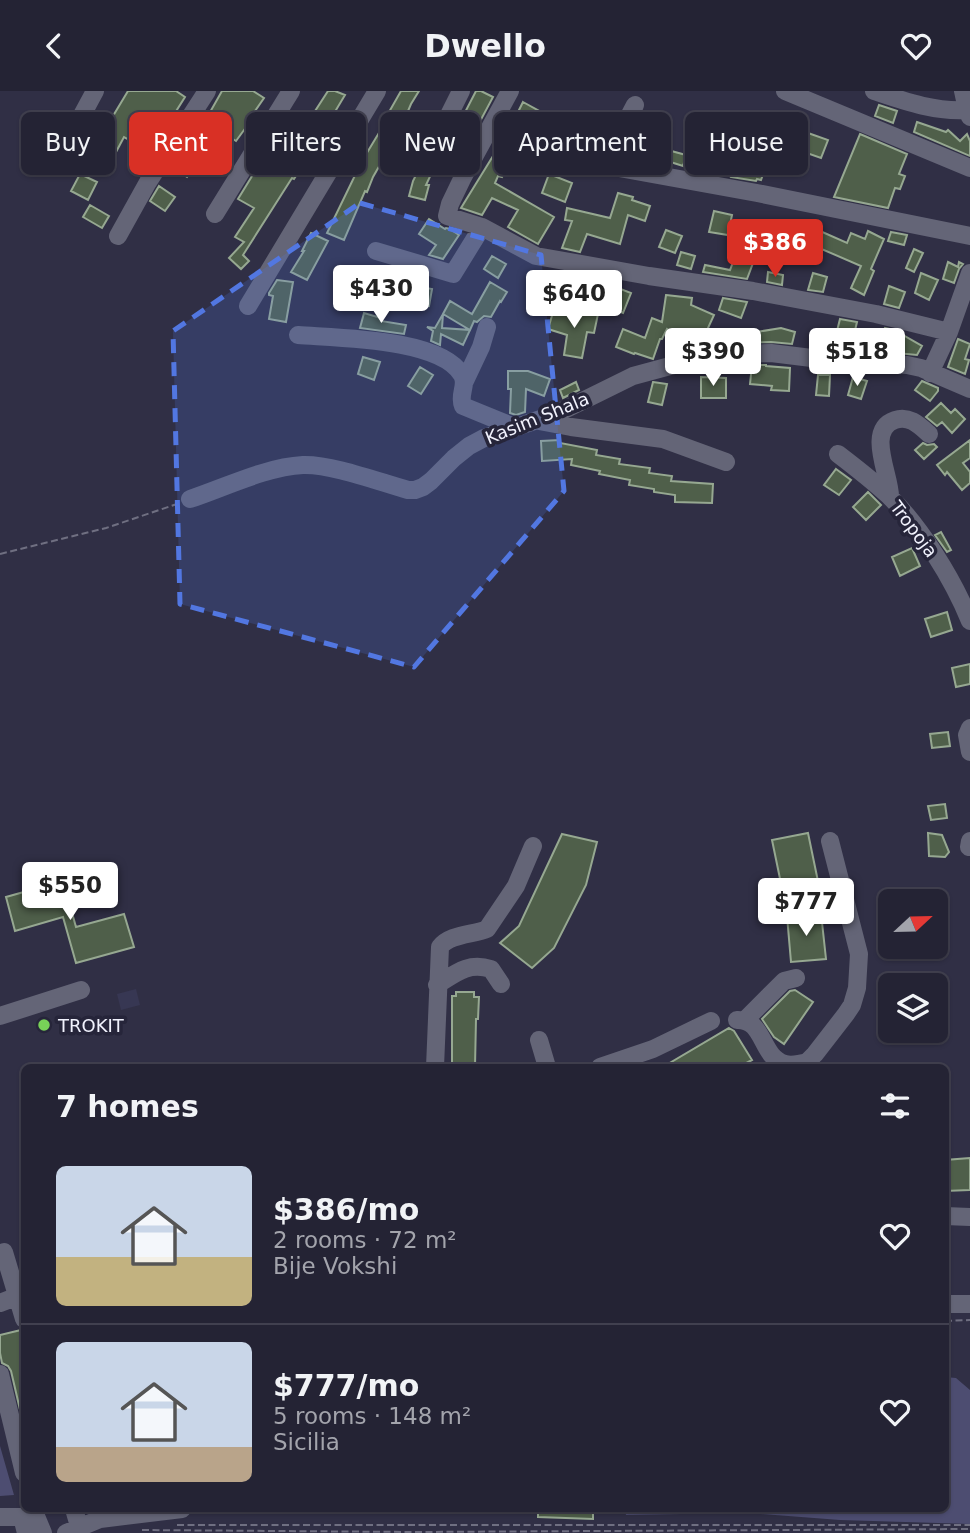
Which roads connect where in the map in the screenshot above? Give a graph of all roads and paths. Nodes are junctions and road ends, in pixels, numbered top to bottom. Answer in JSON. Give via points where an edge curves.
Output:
{"nodes":[{"id":1,"x":95,"y":91,"type":"edge"},
{"id":2,"x":206,"y":91,"type":"edge"},
{"id":3,"x":291,"y":91,"type":"edge"},
{"id":4,"x":377,"y":91,"type":"edge"},
{"id":5,"x":461,"y":91,"type":"edge"},
{"id":6,"x":510,"y":91,"type":"edge"},
{"id":7,"x":785,"y":91,"type":"edge"},
{"id":8,"x":874,"y":91,"type":"edge"},
{"id":9,"x":963,"y":91,"type":"edge"},
{"id":10,"x":635,"y":105,"type":"dead end"},
{"id":11,"x":84,"y":112,"type":"edge"},
{"id":12,"x":450,"y":112,"type":"edge"},
{"id":13,"x":631,"y":112,"type":"edge"},
{"id":14,"x":968,"y":114,"type":"edge"},
{"id":15,"x":970,"y":168,"type":"edge"},
{"id":16,"x":662,"y":175,"type":"edge"},
{"id":17,"x":215,"y":214,"type":"dead end"},
{"id":18,"x":482,"y":227,"type":"junction"},
{"id":19,"x":118,"y":236,"type":"dead end"},
{"id":20,"x":970,"y":236,"type":"edge"},
{"id":21,"x":376,"y":251,"type":"dead end"},
{"id":22,"x":970,"y":273,"type":"edge"},
{"id":23,"x":967,"y":292,"type":"edge"},
{"id":24,"x":248,"y":306,"type":"dead end"},
{"id":25,"x":487,"y":327,"type":"dead end"},
{"id":26,"x":948,"y":332,"type":"junction"},
{"id":27,"x":298,"y":335,"type":"dead end"},
{"id":28,"x":930,"y":373,"type":"junction"},
{"id":29,"x":464,"y":383,"type":"junction"},
{"id":30,"x":970,"y":389,"type":"edge"},
{"id":31,"x":538,"y":421,"type":"junction"},
{"id":32,"x":514,"y":427,"type":"junction"},
{"id":33,"x":929,"y":434,"type":"dead end"},
{"id":34,"x":838,"y":454,"type":"dead end"},
{"id":35,"x":726,"y":462,"type":"dead end"},
{"id":36,"x":890,"y":497,"type":"junction"},
{"id":37,"x":190,"y":499,"type":"joint"},
{"id":38,"x":0,"y":554,"type":"edge"},
{"id":39,"x":970,"y":621,"type":"edge"},
{"id":40,"x":970,"y":728,"type":"edge"},
{"id":41,"x":970,"y":752,"type":"edge"},
{"id":42,"x":830,"y":841,"type":"dead end"},
{"id":43,"x":533,"y":846,"type":"dead end"},
{"id":44,"x":796,"y":978,"type":"dead end"},
{"id":45,"x":501,"y":984,"type":"dead end"},
{"id":46,"x":438,"y":985,"type":"junction"},
{"id":47,"x":81,"y":990,"type":"dead end"},
{"id":48,"x":0,"y":1016,"type":"edge"},
{"id":49,"x":711,"y":1021,"type":"dead end"},
{"id":50,"x":540,"y":1040,"type":"dead end"},
{"id":51,"x":435,"y":1064,"type":"edge"},
{"id":52,"x":546,"y":1064,"type":"edge"},
{"id":53,"x":609,"y":1064,"type":"edge"},
{"id":54,"x":784,"y":1064,"type":"edge"},
{"id":55,"x":806,"y":1064,"type":"edge"},
{"id":56,"x":949,"y":1216,"type":"edge"},
{"id":57,"x":970,"y":1217,"type":"edge"},
{"id":58,"x":4,"y":1252,"type":"dead end"},
{"id":59,"x":18,"y":1296,"type":"junction"},
{"id":60,"x":0,"y":1303,"type":"edge"},
{"id":61,"x":949,"y":1304,"type":"edge"},
{"id":62,"x":970,"y":1304,"type":"edge"},
{"id":63,"x":21,"y":1308,"type":"edge"},
{"id":64,"x":970,"y":1320,"type":"edge"},
{"id":65,"x":949,"y":1321,"type":"edge"},
{"id":66,"x":0,"y":1374,"type":"edge"},
{"id":67,"x":21,"y":1461,"type":"edge"},
{"id":68,"x":34,"y":1512,"type":"edge"},
{"id":69,"x":74,"y":1512,"type":"edge"},
{"id":70,"x":157,"y":1512,"type":"edge"},
{"id":71,"x":0,"y":1517,"type":"edge"},
{"id":72,"x":169,"y":1525,"type":"dead end"},
{"id":73,"x":970,"y":1525,"type":"edge"},
{"id":74,"x":136,"y":1529,"type":"dead end"},
{"id":75,"x":970,"y":1529,"type":"edge"},
{"id":76,"x":75,"y":1531,"type":"edge"},
{"id":77,"x":26,"y":1533,"type":"edge"},
{"id":78,"x":43,"y":1533,"type":"edge"}],
"edges":[{"from":1,"to":11,"type":"street"},
{"from":2,"to":19,"type":"street"},
{"from":3,"to":17,"type":"street"},
{"from":4,"to":24,"type":"street"},
{"from":5,"to":12,"type":"street"},
{"from":6,"to":18,"type":"street","via":[[447,216]]},
{"from":7,"to":15,"type":"street"},
{"from":8,"to":14,"type":"street"},
{"from":9,"to":14,"type":"street"},
{"from":10,"to":13,"type":"street"},
{"from":16,"to":20,"type":"street"},
{"from":18,"to":21,"type":"street","via":[[453,274]]},
{"from":18,"to":26,"type":"street","via":[[536,256],[753,291]]},
{"from":22,"to":23,"type":"street"},
{"from":23,"to":26,"type":"street"},
{"from":25,"to":29,"type":"street"},
{"from":26,"to":28,"type":"street"},
{"from":27,"to":29,"type":"street","via":[[353,337],[426,352],[454,366]]},
{"from":28,"to":30,"type":"street","name":"Kasim Shala"},
{"from":28,"to":31,"type":"street","name":"Kasim Shala","via":[[907,365],[733,354],[633,376]]},
{"from":29,"to":32,"type":"street","via":[[463,406]]},
{"from":31,"to":32,"type":"street","name":"Kasim Shala"},
{"from":31,"to":35,"type":"street","via":[[663,439]]},
{"from":32,"to":37,"type":"street","name":"Kasim Shala","via":[[469,446],[415,490],[305,465],[259,474]]},
{"from":33,"to":36,"type":"street","via":[[907,419],[890,421],[885,427],[880,449]]},
{"from":34,"to":36,"type":"street","name":"Tropoja"},
{"from":36,"to":39,"type":"street","name":"Tropoja","via":[[947,573]]},
{"from":37,"to":38,"type":"path","via":[[106,528]]},
{"from":40,"to":41,"type":"street"},
{"from":42,"to":55,"type":"street","via":[[859,954],[857,988],[852,1005]]},
{"from":43,"to":46,"type":"street","via":[[516,886],[487,929],[452,938],[440,947]]},
{"from":44,"to":54,"type":"street","via":[[784,981],[741,1020],[753,1024],[772,1056]]},
{"from":45,"to":46,"type":"street","via":[[491,969],[470,966]]},
{"from":46,"to":51,"type":"street"},
{"from":47,"to":48,"type":"street"},
{"from":49,"to":53,"type":"street"},
{"from":50,"to":52,"type":"street"},
{"from":56,"to":57,"type":"street"},
{"from":58,"to":59,"type":"street"},
{"from":59,"to":60,"type":"street"},
{"from":59,"to":63,"type":"street"},
{"from":61,"to":62,"type":"street"},
{"from":64,"to":65,"type":"path"},
{"from":66,"to":67,"type":"street"},
{"from":68,"to":78,"type":"street"},
{"from":69,"to":76,"type":"street"},
{"from":70,"to":76,"type":"street","via":[[100,1519]]},
{"from":71,"to":77,"type":"street","via":[[22,1517]]},
{"from":72,"to":73,"type":"path"},
{"from":74,"to":75,"type":"path"}]}
